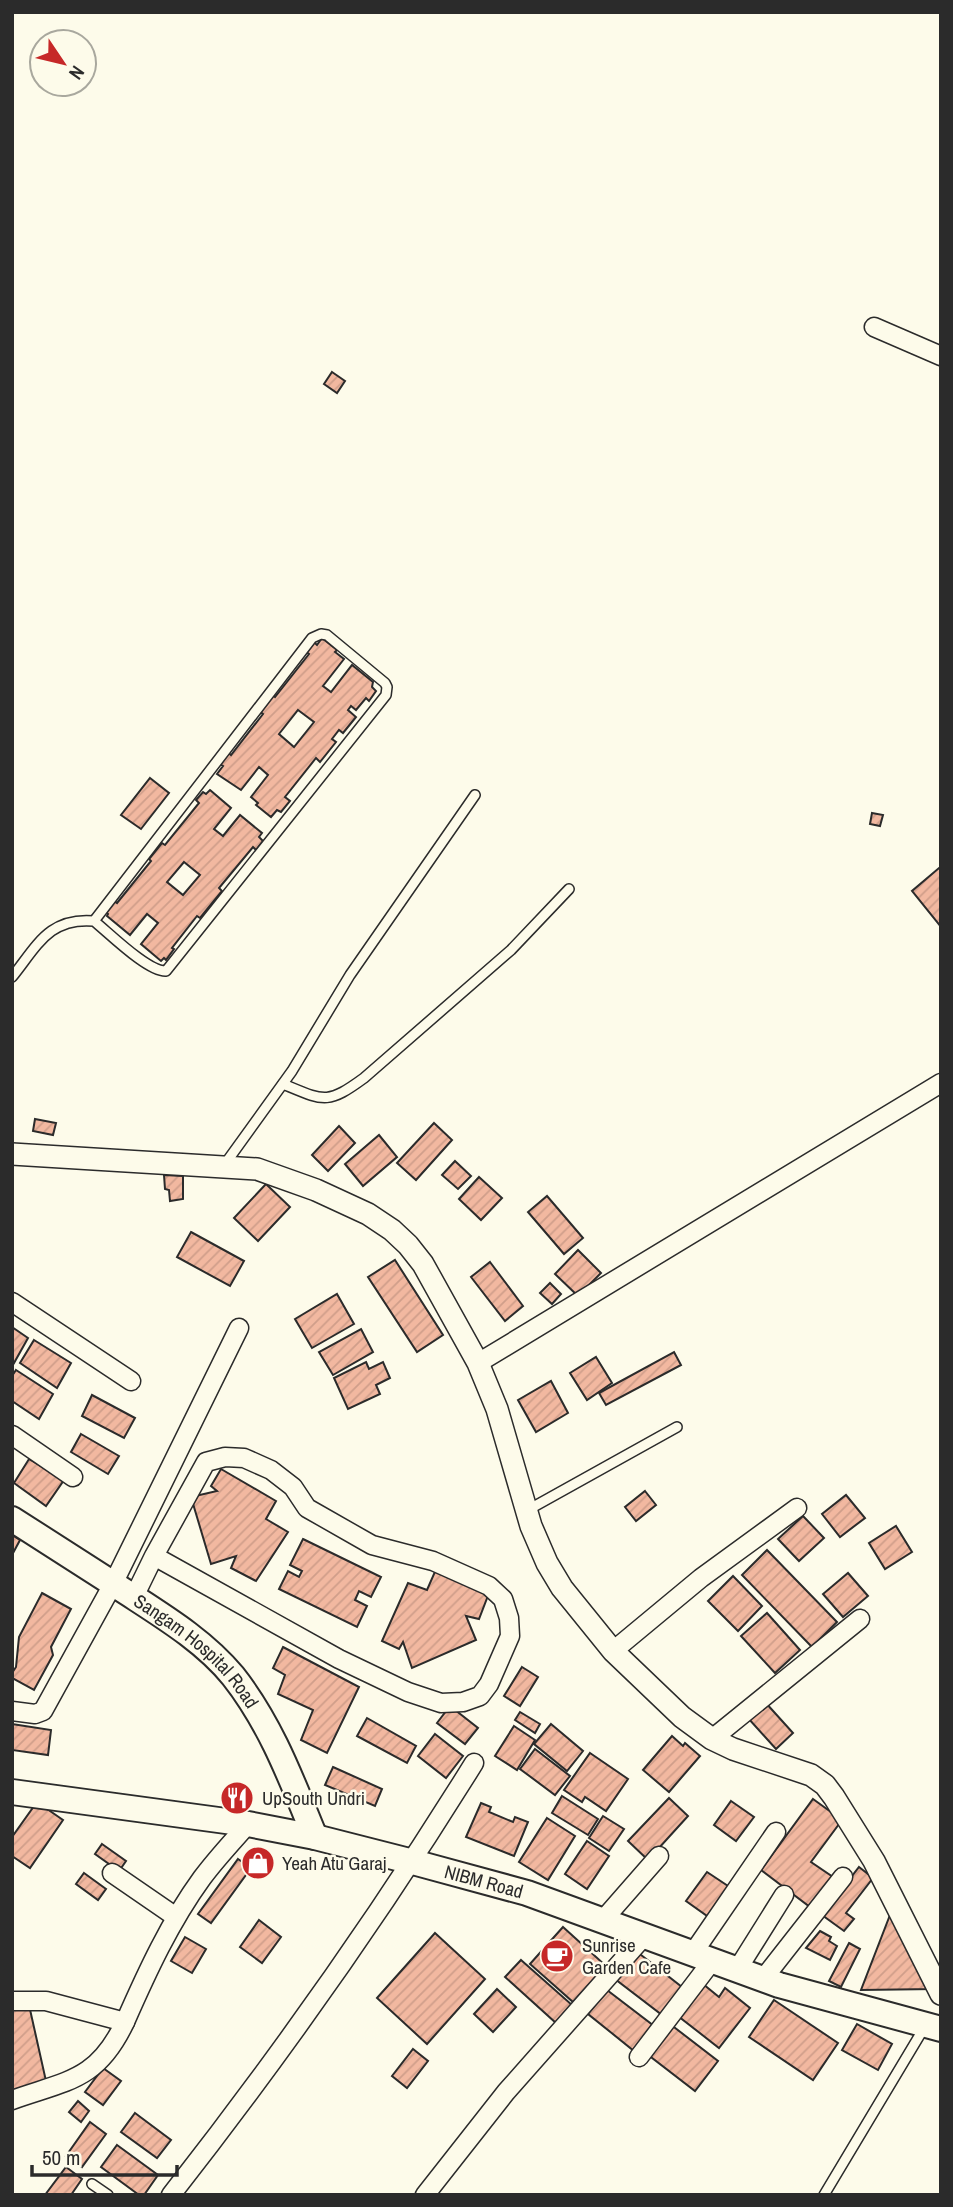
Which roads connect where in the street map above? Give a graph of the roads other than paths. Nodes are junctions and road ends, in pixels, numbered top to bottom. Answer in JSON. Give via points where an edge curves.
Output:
{"nodes":[{"id":1,"x":874,"y":327,"type":"dead end"},
{"id":2,"x":941,"y":356,"type":"edge"},
{"id":3,"x":475,"y":795,"type":"dead end"},
{"id":4,"x":569,"y":889,"type":"dead end"},
{"id":5,"x":94,"y":921,"type":"junction"},
{"id":6,"x":12,"y":977,"type":"edge"},
{"id":7,"x":941,"y":1083,"type":"edge"},
{"id":8,"x":283,"y":1084,"type":"junction"},
{"id":9,"x":12,"y":1154,"type":"edge"},
{"id":10,"x":224,"y":1166,"type":"junction"},
{"id":11,"x":12,"y":1302,"type":"edge"},
{"id":12,"x":239,"y":1328,"type":"dead end"},
{"id":13,"x":478,"y":1363,"type":"junction"},
{"id":14,"x":131,"y":1381,"type":"dead end"},
{"id":15,"x":677,"y":1427,"type":"dead end"},
{"id":16,"x":12,"y":1435,"type":"edge"},
{"id":17,"x":73,"y":1477,"type":"dead end"},
{"id":18,"x":797,"y":1508,"type":"dead end"},
{"id":19,"x":526,"y":1511,"type":"junction"},
{"id":20,"x":12,"y":1519,"type":"edge"},
{"id":21,"x":154,"y":1556,"type":"junction"},
{"id":22,"x":113,"y":1584,"type":"junction"},
{"id":23,"x":134,"y":1597,"type":"junction"},
{"id":24,"x":860,"y":1619,"type":"dead end"},
{"id":25,"x":613,"y":1651,"type":"junction"},
{"id":26,"x":12,"y":1711,"type":"edge"},
{"id":27,"x":712,"y":1739,"type":"junction"},
{"id":28,"x":474,"y":1763,"type":"dead end"},
{"id":29,"x":12,"y":1792,"type":"edge"},
{"id":30,"x":248,"y":1824,"type":"junction"},
{"id":31,"x":776,"y":1832,"type":"dead end"},
{"id":32,"x":315,"y":1837,"type":"junction"},
{"id":33,"x":659,"y":1856,"type":"dead end"},
{"id":34,"x":413,"y":1861,"type":"junction"},
{"id":35,"x":112,"y":1873,"type":"dead end"},
{"id":36,"x":843,"y":1877,"type":"dead end"},
{"id":37,"x":784,"y":1895,"type":"dead end"},
{"id":38,"x":176,"y":1917,"type":"junction"},
{"id":39,"x":603,"y":1920,"type":"junction"},
{"id":40,"x":645,"y":1935,"type":"junction"},
{"id":41,"x":702,"y":1957,"type":"junction"},
{"id":42,"x":737,"y":1970,"type":"junction"},
{"id":43,"x":763,"y":1979,"type":"junction"},
{"id":44,"x":941,"y":1994,"type":"edge"},
{"id":45,"x":12,"y":2001,"type":"edge"},
{"id":46,"x":125,"y":2022,"type":"junction"},
{"id":47,"x":934,"y":2026,"type":"edge"},
{"id":48,"x":639,"y":2057,"type":"dead end"},
{"id":49,"x":12,"y":2100,"type":"edge"},
{"id":50,"x":92,"y":2184,"type":"dead end"},
{"id":51,"x":108,"y":2195,"type":"edge"},
{"id":52,"x":171,"y":2195,"type":"edge"},
{"id":53,"x":425,"y":2195,"type":"edge"},
{"id":54,"x":824,"y":2195,"type":"edge"}],
"edges":[{"from":1,"to":2,"type":"street"},
{"from":3,"to":8,"type":"lane","via":[[350,975]]},
{"from":4,"to":8,"type":"lane","via":[[511,950],[340,1096],[320,1099]]},
{"from":5,"to":5,"type":"lane","via":[[150,966],[166,971],[386,695],[385,683],[327,635],[312,638]]},
{"from":5,"to":6,"type":"lane","via":[[76,919],[57,927]]},
{"from":7,"to":13,"type":"street"},
{"from":8,"to":10,"type":"lane"},
{"from":9,"to":10,"type":"street"},
{"from":10,"to":13,"type":"street","via":[[279,1175],[368,1214],[392,1230],[422,1264]]},
{"from":11,"to":14,"type":"street"},
{"from":12,"to":22,"type":"street"},
{"from":13,"to":19,"type":"street","via":[[497,1409]]},
{"from":15,"to":19,"type":"lane"},
{"from":16,"to":17,"type":"street"},
{"from":18,"to":25,"type":"street","via":[[701,1578]]},
{"from":19,"to":25,"type":"street","via":[[557,1580]]},
{"from":20,"to":22,"type":"main road","name":"Sangam Hospital Road"},
{"from":21,"to":21,"type":"street","via":[[206,1462],[244,1458],[293,1487],[307,1508],[372,1545],[433,1561],[489,1586],[503,1599],[510,1636],[480,1696],[442,1703],[339,1659]]},
{"from":21,"to":23,"type":"street"},
{"from":22,"to":23,"type":"main road","name":"Sangam Hospital Road"},
{"from":22,"to":26,"type":"street","via":[[43,1711]]},
{"from":23,"to":32,"type":"main road","name":"Sangam Hospital Road","via":[[170,1620],[231,1674],[265,1723]]},
{"from":24,"to":27,"type":"street"},
{"from":25,"to":27,"type":"street"},
{"from":27,"to":44,"type":"street","via":[[811,1775],[825,1785],[874,1861]]},
{"from":28,"to":34,"type":"street"},
{"from":29,"to":30,"type":"main road","name":"NIBM Road"},
{"from":30,"to":32,"type":"main road","name":"NIBM Road"},
{"from":30,"to":38,"type":"street","via":[[203,1876]]},
{"from":31,"to":41,"type":"street"},
{"from":32,"to":34,"type":"main road","name":"NIBM Road"},
{"from":33,"to":39,"type":"street"},
{"from":34,"to":39,"type":"main road","name":"NIBM Road"},
{"from":34,"to":52,"type":"street","via":[[276,2057]]},
{"from":35,"to":38,"type":"street"},
{"from":36,"to":43,"type":"street"},
{"from":37,"to":42,"type":"street"},
{"from":38,"to":46,"type":"street"},
{"from":39,"to":40,"type":"main road","name":"NIBM Road"},
{"from":40,"to":41,"type":"main road","name":"NIBM Road"},
{"from":40,"to":53,"type":"street","via":[[506,2092]]},
{"from":41,"to":42,"type":"main road","name":"NIBM Road"},
{"from":41,"to":48,"type":"street"},
{"from":42,"to":43,"type":"main road","name":"NIBM Road"},
{"from":43,"to":47,"type":"main road","name":"NIBM Road"},
{"from":45,"to":46,"type":"street","via":[[46,2001]]},
{"from":46,"to":49,"type":"street","via":[[108,2054],[94,2068]]},
{"from":47,"to":54,"type":"lane"},
{"from":50,"to":51,"type":"lane"}]}
